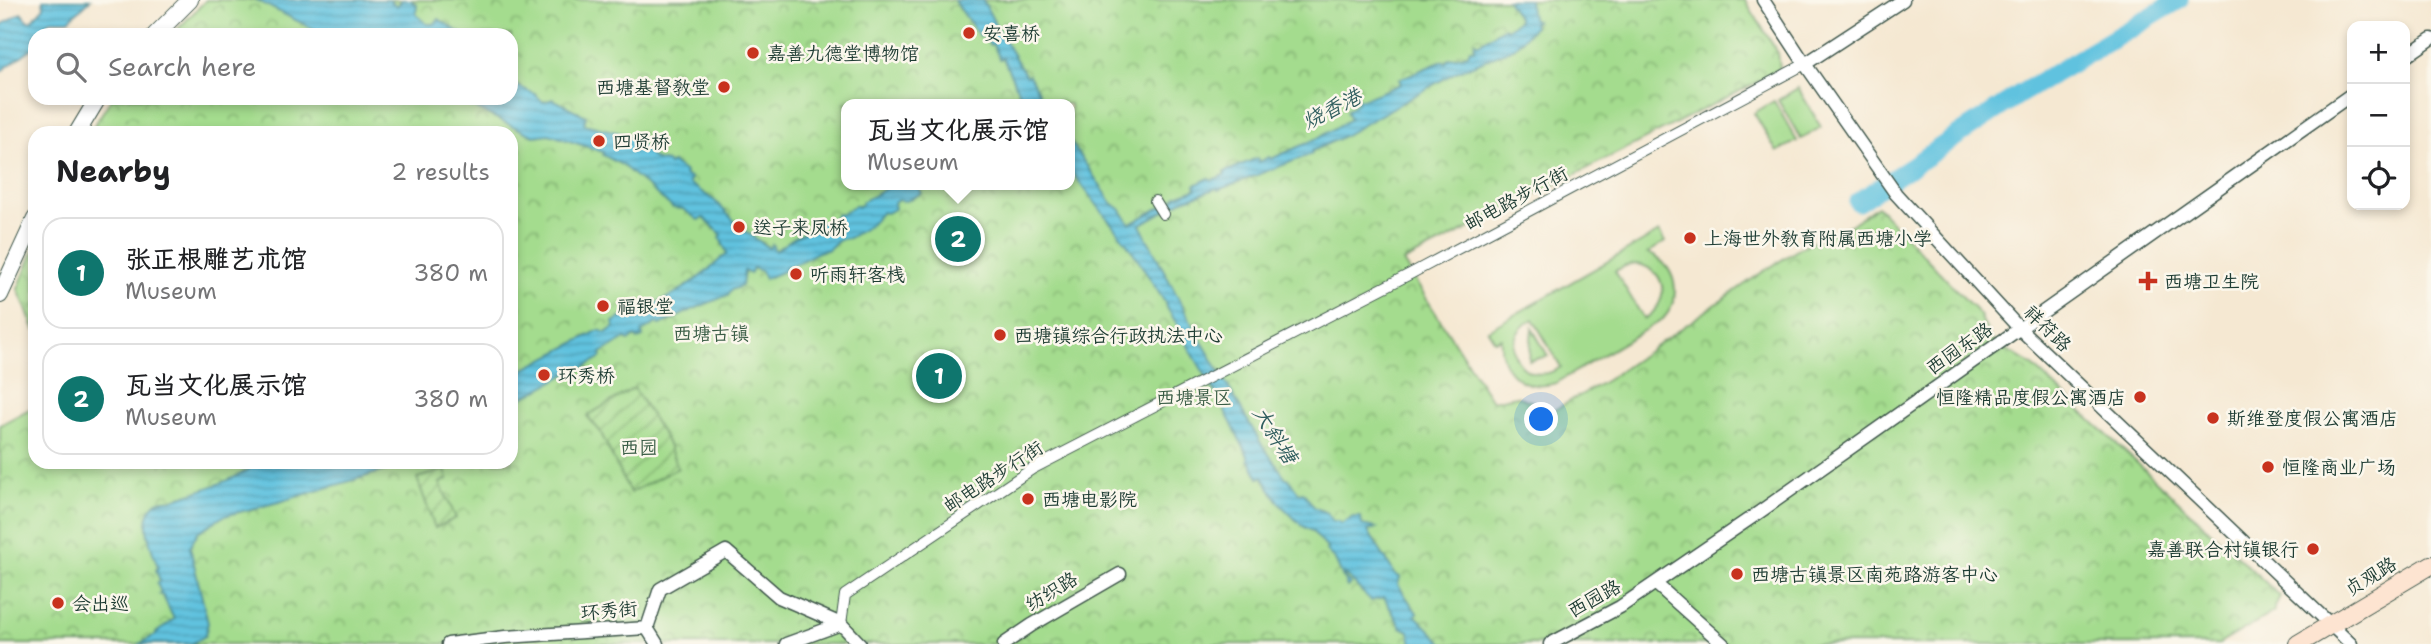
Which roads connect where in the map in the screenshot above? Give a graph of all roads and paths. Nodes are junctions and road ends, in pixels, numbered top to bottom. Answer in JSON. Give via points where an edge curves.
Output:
{"nodes":[{"id":1,"x":190,"y":0,"type":"edge"},
{"id":2,"x":1763,"y":0,"type":"edge"},
{"id":3,"x":1903,"y":0,"type":"edge"},
{"id":4,"x":162,"y":28,"type":"edge"},
{"id":5,"x":2431,"y":39,"type":"edge"},
{"id":6,"x":2410,"y":54,"type":"edge"},
{"id":7,"x":1805,"y":64,"type":"junction"},
{"id":8,"x":2347,"y":98,"type":"edge"},
{"id":9,"x":94,"y":105,"type":"edge"},
{"id":10,"x":81,"y":126,"type":"edge"},
{"id":11,"x":1155,"y":201,"type":"dead end"},
{"id":12,"x":1163,"y":214,"type":"dead end"},
{"id":13,"x":28,"y":234,"type":"edge"},
{"id":14,"x":0,"y":295,"type":"edge"},
{"id":15,"x":2019,"y":328,"type":"junction"},
{"id":16,"x":2431,"y":565,"type":"edge"},
{"id":17,"x":1120,"y":574,"type":"dead end"},
{"id":18,"x":2431,"y":575,"type":"edge"},
{"id":19,"x":1656,"y":584,"type":"junction"},
{"id":20,"x":841,"y":624,"type":"junction"},
{"id":21,"x":2334,"y":627,"type":"junction"},
{"id":22,"x":647,"y":628,"type":"junction"},
{"id":23,"x":481,"y":642,"type":"edge"},
{"id":24,"x":448,"y":644,"type":"edge"},
{"id":25,"x":657,"y":644,"type":"edge"},
{"id":26,"x":786,"y":644,"type":"edge"},
{"id":27,"x":860,"y":644,"type":"edge"},
{"id":28,"x":1004,"y":644,"type":"edge"},
{"id":29,"x":1550,"y":644,"type":"edge"},
{"id":30,"x":1723,"y":644,"type":"edge"},
{"id":31,"x":2298,"y":644,"type":"edge"},
{"id":32,"x":2313,"y":644,"type":"edge"},
{"id":33,"x":2351,"y":644,"type":"edge"}],
"edges":[{"from":1,"to":4,"type":"street"},
{"from":2,"to":7,"type":"street","name":"祥符路"},
{"from":3,"to":7,"type":"street"},
{"from":5,"to":6,"type":"street"},
{"from":7,"to":15,"type":"street","name":"祥符路","via":[[1896,194]]},
{"from":7,"to":20,"type":"street","name":"邮电路步行街","via":[[1032,469],[845,595]]},
{"from":8,"to":15,"type":"street","name":"西园东路"},
{"from":9,"to":10,"type":"street"},
{"from":11,"to":12,"type":"street"},
{"from":13,"to":14,"type":"street"},
{"from":15,"to":19,"type":"street","name":"西园东路"},
{"from":15,"to":21,"type":"street","name":"祥符路"},
{"from":16,"to":21,"type":"main road","name":"贞观路"},
{"from":17,"to":28,"type":"street","name":"纺织路"},
{"from":18,"to":21,"type":"main road","name":"贞观路"},
{"from":19,"to":29,"type":"street","name":"西园路"},
{"from":19,"to":30,"type":"street"},
{"from":20,"to":22,"type":"street","name":"环秀街","via":[[779,597],[726,551],[660,589]]},
{"from":20,"to":26,"type":"street"},
{"from":20,"to":27,"type":"street"},
{"from":21,"to":31,"type":"main road"},
{"from":21,"to":32,"type":"main road"},
{"from":21,"to":33,"type":"street","name":"祥符路"},
{"from":22,"to":23,"type":"street","name":"环秀街"},
{"from":22,"to":25,"type":"street"},
{"from":23,"to":24,"type":"street","name":"环秀街"}]}
